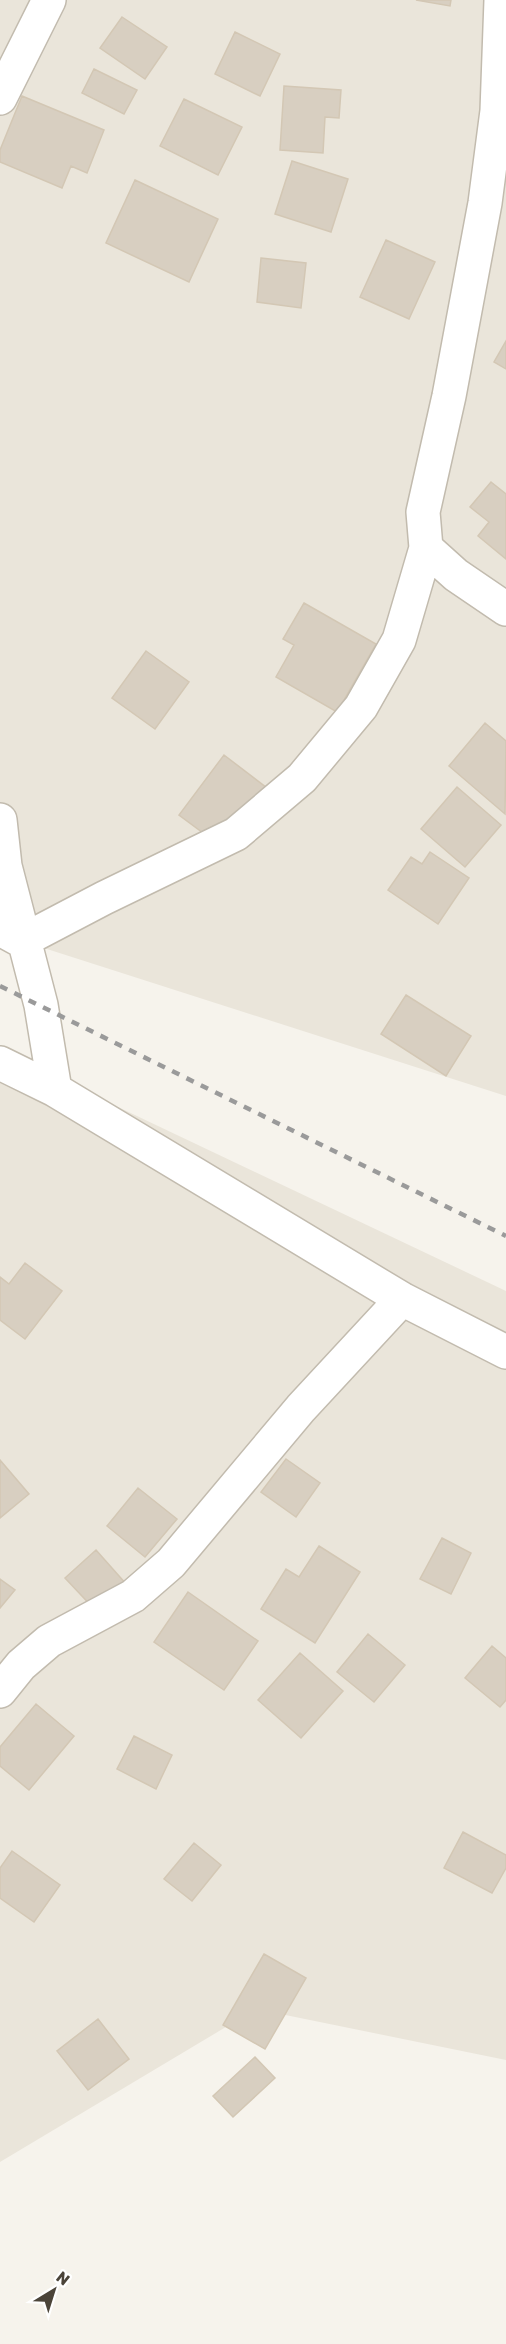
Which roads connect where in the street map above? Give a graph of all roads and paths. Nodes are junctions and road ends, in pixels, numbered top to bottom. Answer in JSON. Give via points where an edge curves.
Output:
{"nodes":[{"id":1,"x":49,"y":0,"type":"edge"},
{"id":2,"x":501,"y":0,"type":"edge"},
{"id":3,"x":0,"y":98,"type":"edge"},
{"id":4,"x":426,"y":548,"type":"junction"},
{"id":5,"x":506,"y":609,"type":"edge"},
{"id":6,"x":0,"y":820,"type":"edge"},
{"id":7,"x":11,"y":935,"type":"edge"},
{"id":8,"x":6,"y":1071,"type":"edge"},
{"id":9,"x":55,"y":1090,"type":"junction"},
{"id":10,"x":402,"y":1299,"type":"junction"},
{"id":11,"x":506,"y":1352,"type":"edge"},
{"id":12,"x":0,"y":1691,"type":"edge"}],
"edges":[{"from":1,"to":3,"type":"street"},
{"from":2,"to":4,"type":"street","via":[[497,111],[451,385],[423,512]]},
{"from":4,"to":5,"type":"street","via":[[456,575]]},
{"from":4,"to":7,"type":"street","via":[[399,640],[361,707],[302,778],[236,834],[104,898]]},
{"from":6,"to":7,"type":"street"},
{"from":7,"to":9,"type":"street","via":[[41,1005]]},
{"from":8,"to":9,"type":"street"},
{"from":9,"to":10,"type":"street"},
{"from":10,"to":11,"type":"street"},
{"from":10,"to":12,"type":"street","via":[[301,1408],[171,1563],[133,1596],[49,1641],[21,1665]]}]}
